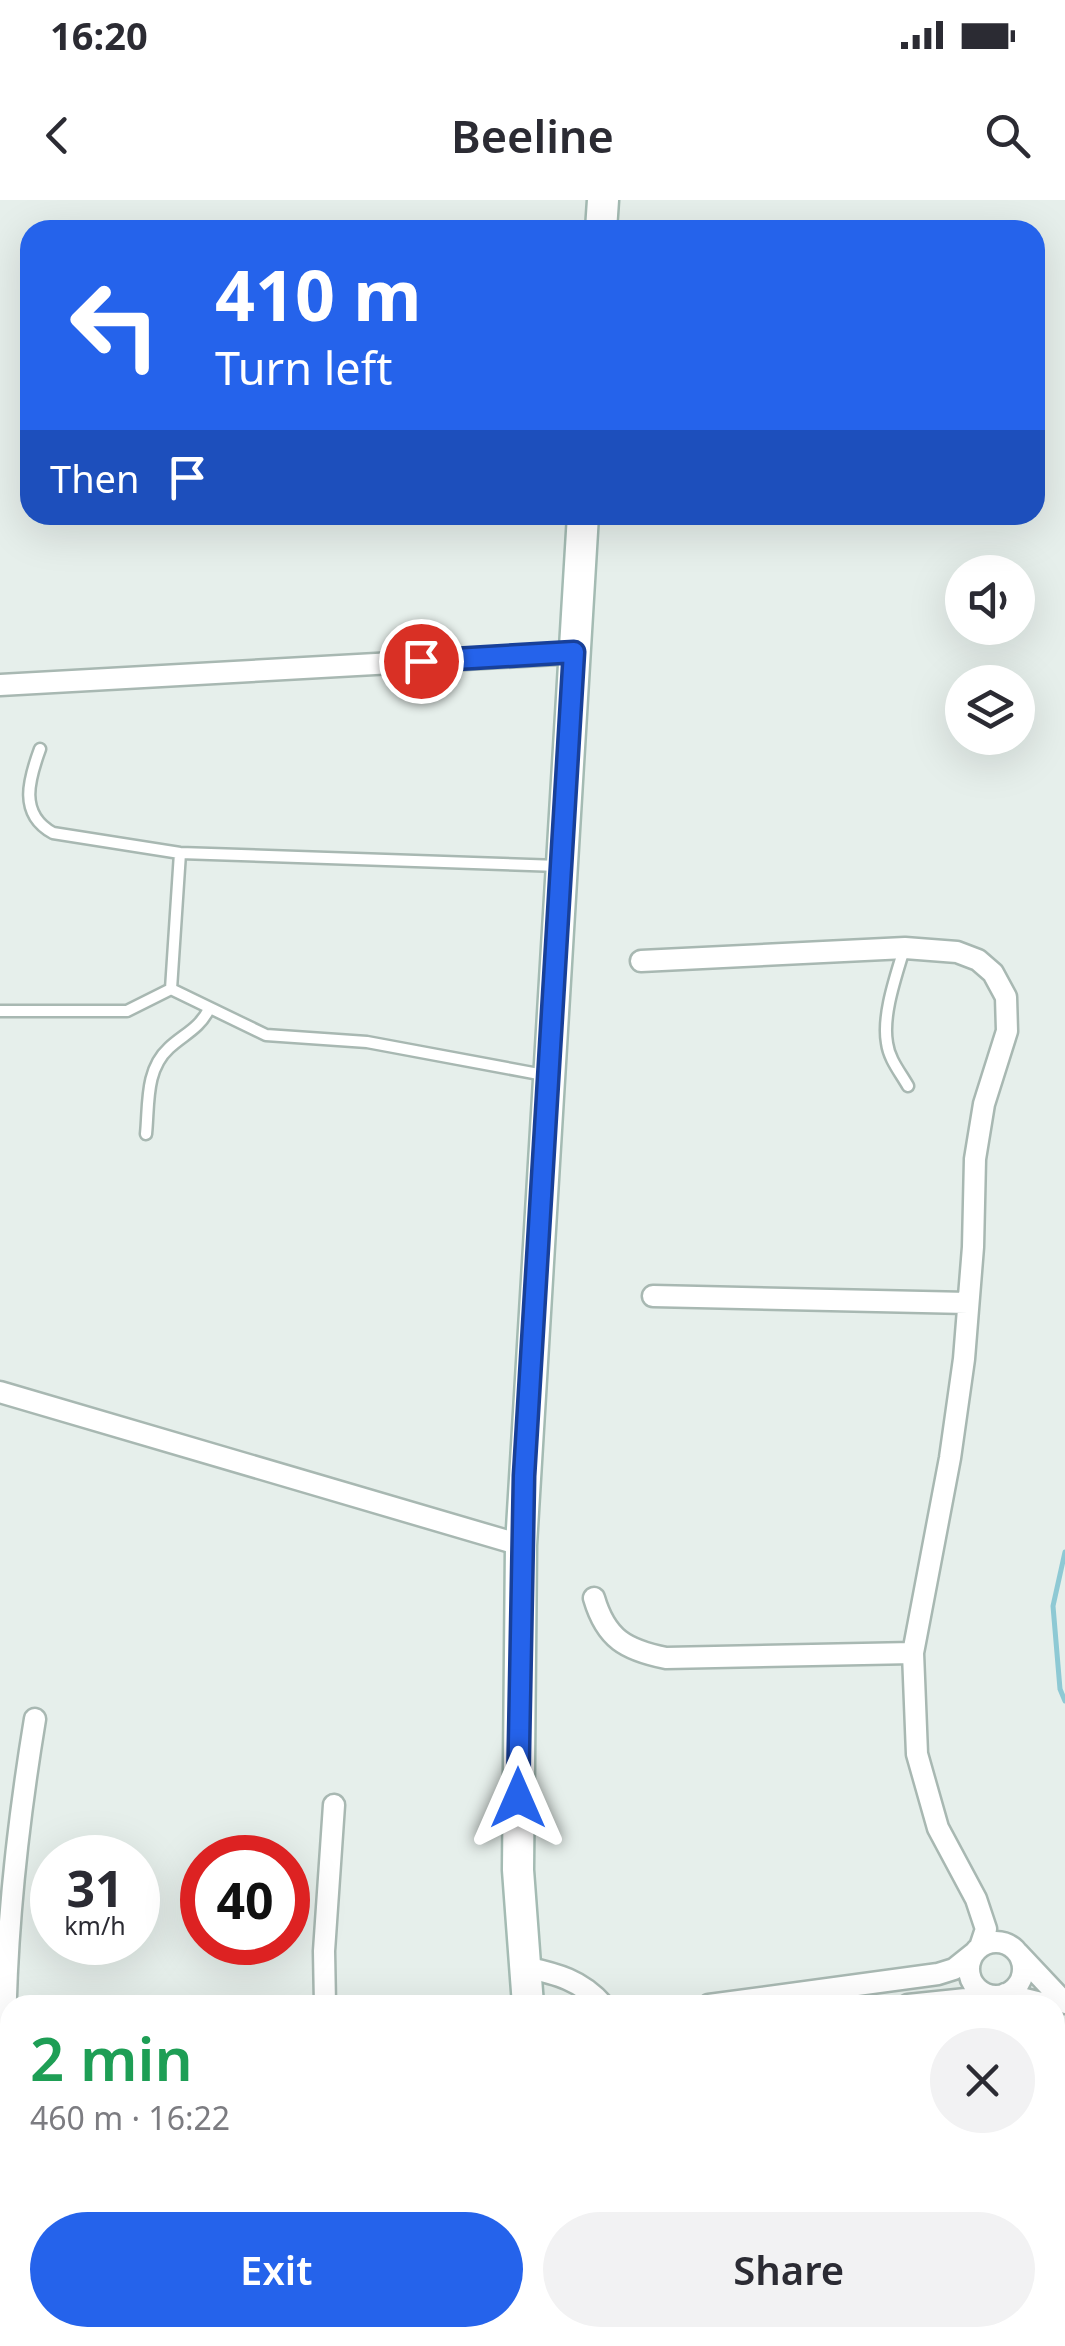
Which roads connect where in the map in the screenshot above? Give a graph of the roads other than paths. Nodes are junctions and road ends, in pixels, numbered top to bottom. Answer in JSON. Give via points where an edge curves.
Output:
{"nodes":[{"id":1,"x":582,"y":525,"type":"edge"},
{"id":2,"x":574,"y":652,"type":"junction"},
{"id":3,"x":0,"y":685,"type":"edge"},
{"id":4,"x":40,"y":749,"type":"dead end"},
{"id":5,"x":180,"y":853,"type":"junction"},
{"id":6,"x":561,"y":866,"type":"junction"},
{"id":7,"x":904,"y":948,"type":"junction"},
{"id":8,"x":641,"y":960,"type":"dead end"},
{"id":9,"x":171,"y":988,"type":"junction"},
{"id":10,"x":209,"y":1009,"type":"junction"},
{"id":11,"x":0,"y":1010,"type":"edge"},
{"id":12,"x":548,"y":1076,"type":"junction"},
{"id":13,"x":908,"y":1086,"type":"dead end"},
{"id":14,"x":146,"y":1134,"type":"dead end"},
{"id":15,"x":653,"y":1296,"type":"dead end"},
{"id":16,"x":968,"y":1304,"type":"junction"},
{"id":17,"x":0,"y":1392,"type":"edge"},
{"id":18,"x":520,"y":1545,"type":"junction"},
{"id":19,"x":594,"y":1598,"type":"dead end"},
{"id":20,"x":913,"y":1653,"type":"junction"},
{"id":21,"x":35,"y":1720,"type":"dead end"},
{"id":22,"x":334,"y":1805,"type":"dead end"},
{"id":23,"x":976,"y":1899,"type":"junction"},
{"id":24,"x":977,"y":1950,"type":"junction"},
{"id":25,"x":1015,"y":1950,"type":"junction"},
{"id":26,"x":525,"y":1967,"type":"junction"},
{"id":27,"x":5,"y":1995,"type":"edge"},
{"id":28,"x":324,"y":1995,"type":"edge"},
{"id":29,"x":527,"y":1995,"type":"edge"},
{"id":30,"x":593,"y":1995,"type":"edge"},
{"id":31,"x":783,"y":1995,"type":"edge"},
{"id":32,"x":1001,"y":1995,"type":"joint"},
{"id":33,"x":1058,"y":1995,"type":"edge"}],
"edges":[{"from":1,"to":2,"type":"street"},
{"from":2,"to":3,"type":"street"},
{"from":2,"to":6,"type":"street"},
{"from":4,"to":5,"type":"lane","via":[[28,799],[47,830]]},
{"from":5,"to":6,"type":"lane"},
{"from":5,"to":9,"type":"lane"},
{"from":6,"to":12,"type":"street"},
{"from":7,"to":8,"type":"street"},
{"from":7,"to":13,"type":"lane","via":[[886,1042]]},
{"from":7,"to":16,"type":"street","via":[[978,960],[1006,997],[1006,1031],[974,1160]]},
{"from":9,"to":10,"type":"lane"},
{"from":9,"to":11,"type":"lane","via":[[127,1011]]},
{"from":10,"to":12,"type":"lane","via":[[266,1036],[367,1042]]},
{"from":10,"to":14,"type":"lane","via":[[156,1062]]},
{"from":12,"to":18,"type":"street"},
{"from":15,"to":16,"type":"street"},
{"from":16,"to":20,"type":"street","via":[[950,1458]]},
{"from":17,"to":18,"type":"street"},
{"from":18,"to":26,"type":"street","via":[[518,1870]]},
{"from":19,"to":20,"type":"street","via":[[614,1638],[666,1658]]},
{"from":20,"to":23,"type":"street","via":[[917,1754],[938,1828]]},
{"from":21,"to":27,"type":"street"},
{"from":22,"to":28,"type":"street"},
{"from":23,"to":24,"type":"street","via":[[986,1929]]},
{"from":23,"to":25,"type":"street"},
{"from":24,"to":25,"type":"street","via":[[996,1942]]},
{"from":24,"to":31,"type":"street","via":[[938,1974]]},
{"from":24,"to":32,"type":"street","via":[[971,1978],[981,1990]]},
{"from":25,"to":32,"type":"street","via":[[1022,1976]]},
{"from":25,"to":33,"type":"street"},
{"from":26,"to":29,"type":"street"},
{"from":26,"to":30,"type":"street","via":[[580,1983]]}]}
